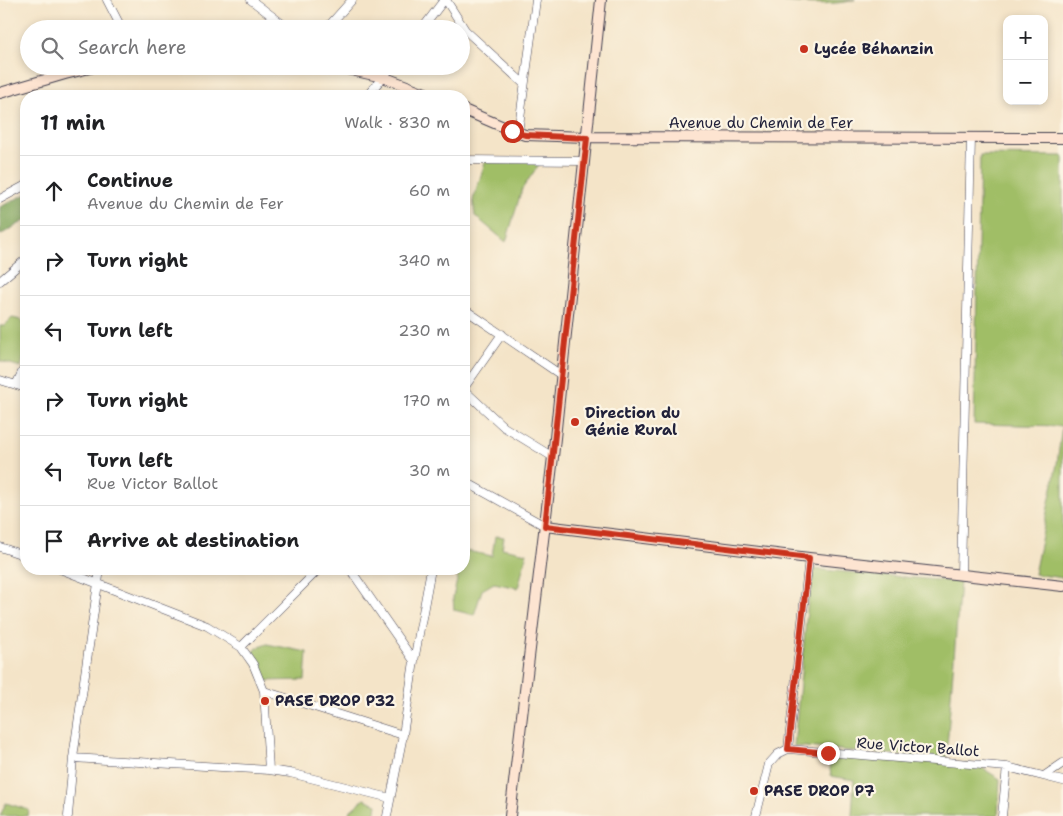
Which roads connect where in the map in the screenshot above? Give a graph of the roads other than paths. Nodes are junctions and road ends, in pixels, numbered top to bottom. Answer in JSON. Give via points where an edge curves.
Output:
{"nodes":[{"id":1,"x":107,"y":0,"type":"edge"},
{"id":2,"x":251,"y":0,"type":"edge"},
{"id":3,"x":352,"y":0,"type":"edge"},
{"id":4,"x":445,"y":0,"type":"edge"},
{"id":5,"x":536,"y":0,"type":"edge"},
{"id":6,"x":601,"y":0,"type":"edge"},
{"id":7,"x":117,"y":20,"type":"edge"},
{"id":8,"x":277,"y":20,"type":"edge"},
{"id":9,"x":334,"y":20,"type":"edge"},
{"id":10,"x":429,"y":20,"type":"edge"},
{"id":11,"x":458,"y":20,"type":"edge"},
{"id":12,"x":470,"y":35,"type":"edge"},
{"id":13,"x":60,"y":75,"type":"edge"},
{"id":14,"x":374,"y":75,"type":"edge"},
{"id":15,"x":383,"y":77,"type":"junction"},
{"id":16,"x":524,"y":84,"type":"junction"},
{"id":17,"x":372,"y":90,"type":"edge"},
{"id":18,"x":417,"y":90,"type":"edge"},
{"id":19,"x":0,"y":93,"type":"edge"},
{"id":20,"x":470,"y":113,"type":"edge"},
{"id":21,"x":518,"y":133,"type":"junction"},
{"id":22,"x":587,"y":138,"type":"junction"},
{"id":23,"x":971,"y":138,"type":"junction"},
{"id":24,"x":1063,"y":138,"type":"edge"},
{"id":25,"x":470,"y":160,"type":"edge"},
{"id":26,"x":584,"y":161,"type":"junction"},
{"id":27,"x":20,"y":188,"type":"edge"},
{"id":28,"x":0,"y":199,"type":"edge"},
{"id":29,"x":20,"y":264,"type":"edge"},
{"id":30,"x":0,"y":281,"type":"edge"},
{"id":31,"x":470,"y":313,"type":"edge"},
{"id":32,"x":502,"y":334,"type":"junction"},
{"id":33,"x":561,"y":375,"type":"junction"},
{"id":34,"x":20,"y":376,"type":"edge"},
{"id":35,"x":0,"y":380,"type":"edge"},
{"id":36,"x":470,"y":380,"type":"edge"},
{"id":37,"x":16,"y":384,"type":"junction"},
{"id":38,"x":20,"y":386,"type":"edge"},
{"id":39,"x":470,"y":395,"type":"edge"},
{"id":40,"x":553,"y":457,"type":"junction"},
{"id":41,"x":470,"y":484,"type":"edge"},
{"id":42,"x":545,"y":526,"type":"junction"},
{"id":43,"x":0,"y":547,"type":"edge"},
{"id":44,"x":20,"y":554,"type":"edge"},
{"id":45,"x":809,"y":558,"type":"junction"},
{"id":46,"x":961,"y":574,"type":"junction"},
{"id":47,"x":76,"y":575,"type":"edge"},
{"id":48,"x":99,"y":575,"type":"edge"},
{"id":49,"x":313,"y":575,"type":"edge"},
{"id":50,"x":354,"y":575,"type":"edge"},
{"id":51,"x":430,"y":575,"type":"edge"},
{"id":52,"x":98,"y":583,"type":"junction"},
{"id":53,"x":1063,"y":586,"type":"edge"},
{"id":54,"x":241,"y":647,"type":"junction"},
{"id":55,"x":414,"y":661,"type":"junction"},
{"id":56,"x":264,"y":690,"type":"junction"},
{"id":57,"x":403,"y":735,"type":"junction"},
{"id":58,"x":788,"y":749,"type":"junction"},
{"id":59,"x":73,"y":758,"type":"junction"},
{"id":60,"x":1063,"y":763,"type":"edge"},
{"id":61,"x":1007,"y":767,"type":"junction"},
{"id":62,"x":269,"y":770,"type":"junction"},
{"id":63,"x":1044,"y":776,"type":"junction"},
{"id":64,"x":1063,"y":781,"type":"edge"},
{"id":65,"x":390,"y":798,"type":"junction"},
{"id":66,"x":68,"y":816,"type":"edge"},
{"id":67,"x":387,"y":816,"type":"edge"},
{"id":68,"x":510,"y":816,"type":"edge"},
{"id":69,"x":756,"y":816,"type":"edge"},
{"id":70,"x":1002,"y":816,"type":"edge"}],
"edges":[{"from":1,"to":7,"type":"street"},
{"from":2,"to":8,"type":"street"},
{"from":3,"to":9,"type":"street"},
{"from":4,"to":10,"type":"street"},
{"from":4,"to":11,"type":"street"},
{"from":5,"to":16,"type":"street"},
{"from":6,"to":22,"type":"street"},
{"from":12,"to":16,"type":"street"},
{"from":13,"to":19,"type":"street"},
{"from":14,"to":15,"type":"street"},
{"from":15,"to":17,"type":"street"},
{"from":15,"to":18,"type":"street"},
{"from":16,"to":21,"type":"street"},
{"from":20,"to":21,"type":"street","name":"Avenue du Chemin de Fer"},
{"from":21,"to":22,"type":"street","name":"Avenue du Chemin de Fer"},
{"from":22,"to":23,"type":"street","name":"Avenue du Chemin de Fer"},
{"from":22,"to":26,"type":"street"},
{"from":23,"to":24,"type":"street","name":"Avenue du Chemin de Fer"},
{"from":23,"to":46,"type":"street"},
{"from":25,"to":26,"type":"street"},
{"from":26,"to":33,"type":"street"},
{"from":27,"to":28,"type":"street"},
{"from":29,"to":30,"type":"street"},
{"from":31,"to":32,"type":"street"},
{"from":32,"to":33,"type":"street"},
{"from":32,"to":36,"type":"street"},
{"from":33,"to":40,"type":"street"},
{"from":34,"to":37,"type":"street"},
{"from":35,"to":37,"type":"street"},
{"from":37,"to":38,"type":"street"},
{"from":39,"to":40,"type":"street","via":[[504,427]]},
{"from":40,"to":42,"type":"street"},
{"from":41,"to":42,"type":"street"},
{"from":42,"to":45,"type":"street"},
{"from":42,"to":68,"type":"street"},
{"from":43,"to":44,"type":"street"},
{"from":45,"to":46,"type":"street"},
{"from":45,"to":58,"type":"street"},
{"from":46,"to":53,"type":"street"},
{"from":47,"to":52,"type":"street"},
{"from":48,"to":52,"type":"street"},
{"from":49,"to":54,"type":"street"},
{"from":50,"to":55,"type":"street"},
{"from":51,"to":55,"type":"street"},
{"from":52,"to":54,"type":"street","via":[[208,626]]},
{"from":52,"to":59,"type":"street"},
{"from":54,"to":56,"type":"street","via":[[253,664]]},
{"from":55,"to":57,"type":"street"},
{"from":56,"to":57,"type":"street"},
{"from":56,"to":62,"type":"street"},
{"from":57,"to":65,"type":"street"},
{"from":58,"to":61,"type":"street","name":"Rue Victor Ballot"},
{"from":58,"to":69,"type":"street","via":[[769,764]]},
{"from":59,"to":62,"type":"street"},
{"from":59,"to":66,"type":"street"},
{"from":60,"to":63,"type":"street"},
{"from":61,"to":63,"type":"street","name":"Rue Victor Ballot"},
{"from":61,"to":70,"type":"street"},
{"from":62,"to":65,"type":"street"},
{"from":63,"to":64,"type":"street","name":"Rue Victor Ballot"},
{"from":65,"to":67,"type":"street"}]}
